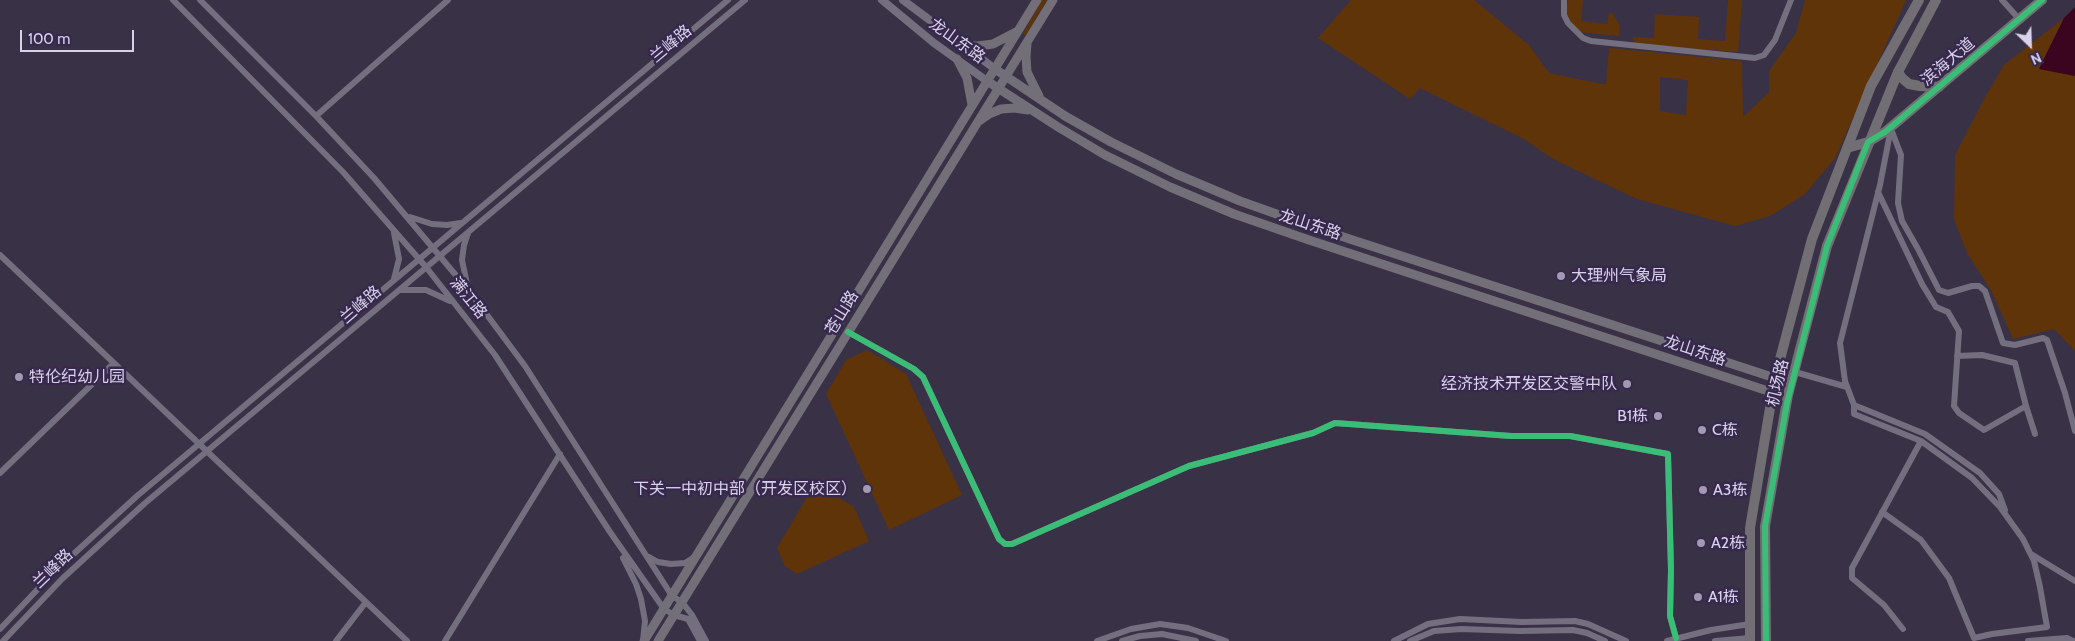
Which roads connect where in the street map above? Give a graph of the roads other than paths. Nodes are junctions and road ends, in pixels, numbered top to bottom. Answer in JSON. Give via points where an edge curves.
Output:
{"nodes":[{"id":1,"x":173,"y":0,"type":"edge"},
{"id":2,"x":200,"y":0,"type":"edge"},
{"id":3,"x":448,"y":0,"type":"edge"},
{"id":4,"x":728,"y":0,"type":"edge"},
{"id":5,"x":745,"y":0,"type":"edge"},
{"id":6,"x":882,"y":0,"type":"edge"},
{"id":7,"x":903,"y":0,"type":"edge"},
{"id":8,"x":1036,"y":0,"type":"edge"},
{"id":9,"x":1053,"y":0,"type":"edge"},
{"id":10,"x":1564,"y":0,"type":"edge"},
{"id":11,"x":1791,"y":0,"type":"edge"},
{"id":12,"x":1919,"y":0,"type":"edge"},
{"id":13,"x":1936,"y":0,"type":"edge"},
{"id":14,"x":2002,"y":0,"type":"edge"},
{"id":15,"x":2042,"y":0,"type":"edge"},
{"id":16,"x":2020,"y":20,"type":"junction"},
{"id":17,"x":1018,"y":31,"type":"junction"},
{"id":18,"x":1028,"y":39,"type":"junction"},
{"id":19,"x":963,"y":46,"type":"junction"},
{"id":20,"x":957,"y":60,"type":"junction"},
{"id":21,"x":995,"y":69,"type":"junction"},
{"id":22,"x":1898,"y":72,"type":"junction"},
{"id":23,"x":1005,"y":76,"type":"junction"},
{"id":24,"x":987,"y":81,"type":"junction"},
{"id":25,"x":1939,"y":87,"type":"junction"},
{"id":26,"x":998,"y":88,"type":"junction"},
{"id":27,"x":1044,"y":102,"type":"junction"},
{"id":28,"x":972,"y":105,"type":"junction"},
{"id":29,"x":1032,"y":111,"type":"junction"},
{"id":30,"x":316,"y":116,"type":"junction"},
{"id":31,"x":974,"y":126,"type":"junction"},
{"id":32,"x":1891,"y":128,"type":"junction"},
{"id":33,"x":1868,"y":142,"type":"junction"},
{"id":34,"x":1847,"y":148,"type":"junction"},
{"id":35,"x":1878,"y":192,"type":"junction"},
{"id":36,"x":408,"y":216,"type":"junction"},
{"id":37,"x":462,"y":222,"type":"junction"},
{"id":38,"x":392,"y":227,"type":"junction"},
{"id":39,"x":469,"y":231,"type":"junction"},
{"id":40,"x":434,"y":247,"type":"junction"},
{"id":41,"x":0,"y":255,"type":"edge"},
{"id":42,"x":440,"y":255,"type":"junction"},
{"id":43,"x":419,"y":259,"type":"junction"},
{"id":44,"x":7,"y":261,"type":"junction"},
{"id":45,"x":426,"y":267,"type":"junction"},
{"id":46,"x":0,"y":268,"type":"edge"},
{"id":47,"x":393,"y":281,"type":"junction"},
{"id":48,"x":399,"y":290,"type":"junction"},
{"id":49,"x":475,"y":298,"type":"junction"},
{"id":50,"x":459,"y":308,"type":"junction"},
{"id":51,"x":848,"y":332,"type":"junction"},
{"id":52,"x":1957,"y":356,"type":"junction"},
{"id":53,"x":114,"y":363,"type":"junction"},
{"id":54,"x":1747,"y":369,"type":"junction"},
{"id":55,"x":1794,"y":372,"type":"junction"},
{"id":56,"x":1774,"y":378,"type":"junction"},
{"id":57,"x":1743,"y":382,"type":"junction"},
{"id":58,"x":1847,"y":387,"type":"junction"},
{"id":59,"x":1772,"y":392,"type":"junction"},
{"id":60,"x":1854,"y":405,"type":"junction"},
{"id":61,"x":2026,"y":406,"type":"junction"},
{"id":62,"x":2075,"y":431,"type":"edge"},
{"id":63,"x":2035,"y":434,"type":"dead end"},
{"id":64,"x":1921,"y":441,"type":"junction"},
{"id":65,"x":199,"y":444,"type":"junction"},
{"id":66,"x":207,"y":451,"type":"junction"},
{"id":67,"x":560,"y":454,"type":"junction"},
{"id":68,"x":0,"y":473,"type":"edge"},
{"id":69,"x":1882,"y":512,"type":"junction"},
{"id":70,"x":2008,"y":518,"type":"junction"},
{"id":71,"x":610,"y":532,"type":"junction"},
{"id":72,"x":2030,"y":553,"type":"junction"},
{"id":73,"x":647,"y":556,"type":"junction"},
{"id":74,"x":697,"y":556,"type":"junction"},
{"id":75,"x":2075,"y":581,"type":"edge"},
{"id":76,"x":672,"y":596,"type":"junction"},
{"id":77,"x":366,"y":602,"type":"junction"},
{"id":78,"x":682,"y":602,"type":"junction"},
{"id":79,"x":664,"y":609,"type":"junction"},
{"id":80,"x":674,"y":615,"type":"junction"},
{"id":81,"x":1160,"y":624,"type":"junction"},
{"id":82,"x":1750,"y":624,"type":"junction"},
{"id":83,"x":0,"y":629,"type":"edge"},
{"id":84,"x":1903,"y":629,"type":"dead end"},
{"id":85,"x":1159,"y":634,"type":"junction"},
{"id":86,"x":1676,"y":638,"type":"junction"},
{"id":87,"x":1750,"y":640,"type":"edge"},
{"id":88,"x":4,"y":641,"type":"edge"},
{"id":89,"x":336,"y":641,"type":"edge"},
{"id":90,"x":407,"y":641,"type":"edge"},
{"id":91,"x":445,"y":641,"type":"edge"},
{"id":92,"x":643,"y":641,"type":"edge"},
{"id":93,"x":658,"y":641,"type":"edge"},
{"id":94,"x":700,"y":641,"type":"edge"},
{"id":95,"x":706,"y":641,"type":"edge"},
{"id":96,"x":1097,"y":641,"type":"edge"},
{"id":97,"x":1122,"y":641,"type":"edge"},
{"id":98,"x":1196,"y":641,"type":"edge"},
{"id":99,"x":1226,"y":641,"type":"edge"},
{"id":100,"x":1394,"y":641,"type":"edge"},
{"id":101,"x":1410,"y":641,"type":"edge"},
{"id":102,"x":1605,"y":641,"type":"edge"},
{"id":103,"x":1626,"y":641,"type":"edge"},
{"id":104,"x":1667,"y":641,"type":"edge"},
{"id":105,"x":1715,"y":641,"type":"edge"},
{"id":106,"x":1766,"y":641,"type":"edge"},
{"id":107,"x":2028,"y":641,"type":"edge"},
{"id":108,"x":2073,"y":641,"type":"edge"}],
"edges":[{"from":1,"to":38,"type":"street","name":"满江路","via":[[320,148]]},
{"from":2,"to":30,"type":"street","name":"满江路"},
{"from":3,"to":30,"type":"street"},
{"from":4,"to":37,"type":"street","name":"兰峰路"},
{"from":5,"to":39,"type":"street","name":"兰峰路"},
{"from":6,"to":20,"type":"street","name":"龙山东路"},
{"from":7,"to":19,"type":"street","name":"龙山东路"},
{"from":8,"to":17,"type":"main road","name":"苍山路"},
{"from":9,"to":18,"type":"main road","name":"苍山路"},
{"from":10,"to":11,"type":"street","via":[[1564,15],[1568,23],[1583,38],[1591,41],[1755,58],[1764,55],[1775,40]]},
{"from":12,"to":34,"type":"main road","name":"机场路","via":[[1871,86]]},
{"from":13,"to":22,"type":"main road","name":"机场路"},
{"from":14,"to":16,"type":"street"},
{"from":15,"to":16,"type":"main road","name":"滨海大道"},
{"from":16,"to":25,"type":"main road","name":"滨海大道"},
{"from":17,"to":19,"type":"main road","via":[[993,44]]},
{"from":17,"to":21,"type":"main road","name":"苍山路"},
{"from":18,"to":23,"type":"main road","name":"苍山路"},
{"from":18,"to":27,"type":"main road","via":[[1027,72]]},
{"from":19,"to":21,"type":"street","name":"龙山东路"},
{"from":20,"to":24,"type":"street","name":"龙山东路"},
{"from":20,"to":28,"type":"main road","via":[[967,78]]},
{"from":21,"to":23,"type":"main road","name":"龙山东路"},
{"from":21,"to":24,"type":"main road","name":"苍山路"},
{"from":22,"to":25,"type":"main road","via":[[1909,84]]},
{"from":22,"to":33,"type":"main road","name":"机场路"},
{"from":23,"to":26,"type":"main road","name":"苍山路"},
{"from":23,"to":27,"type":"main road","name":"龙山东路"},
{"from":24,"to":26,"type":"main road","name":"龙山东路"},
{"from":24,"to":28,"type":"main road","name":"苍山路"},
{"from":25,"to":32,"type":"main road","name":"滨海大道"},
{"from":26,"to":29,"type":"main road","name":"龙山东路"},
{"from":26,"to":31,"type":"main road","name":"苍山路"},
{"from":27,"to":54,"type":"main road","name":"龙山东路","via":[[1123,148],[1240,201]]},
{"from":28,"to":74,"type":"main road","name":"苍山路"},
{"from":29,"to":31,"type":"main road","via":[[1001,109]]},
{"from":29,"to":57,"type":"main road","name":"龙山东路","via":[[1116,161],[1234,214]]},
{"from":30,"to":36,"type":"street","name":"满江路"},
{"from":31,"to":51,"type":"main road","name":"苍山路"},
{"from":32,"to":33,"type":"main road","name":"滨海大道"},
{"from":32,"to":35,"type":"street"},
{"from":32,"to":62,"type":"street","via":[[1901,155],[1898,203],[1902,221],[1939,290],[1948,293],[1978,286],[1984,291],[2003,343],[2015,345],[2043,338],[2047,340]]},
{"from":33,"to":34,"type":"main road","name":"滨海大道"},
{"from":33,"to":55,"type":"main road","name":"机场路","via":[[1827,246]]},
{"from":34,"to":56,"type":"main road","name":"机场路","via":[[1812,239]]},
{"from":35,"to":52,"type":"street","via":[[1922,284],[1936,306],[1948,312],[1959,332]]},
{"from":35,"to":58,"type":"street","via":[[1840,343]]},
{"from":36,"to":37,"type":"street","via":[[432,224]]},
{"from":36,"to":40,"type":"street","name":"满江路"},
{"from":37,"to":40,"type":"street","name":"兰峰路"},
{"from":38,"to":43,"type":"street","name":"满江路"},
{"from":38,"to":47,"type":"street","via":[[399,251]]},
{"from":39,"to":42,"type":"street","name":"兰峰路"},
{"from":39,"to":49,"type":"street","via":[[462,252],[462,268]]},
{"from":40,"to":42,"type":"street","name":"满江路"},
{"from":40,"to":43,"type":"street","name":"兰峰路"},
{"from":41,"to":44,"type":"street"},
{"from":42,"to":45,"type":"street","name":"兰峰路"},
{"from":42,"to":49,"type":"street","name":"满江路"},
{"from":43,"to":45,"type":"street","name":"满江路"},
{"from":43,"to":47,"type":"street","name":"兰峰路"},
{"from":44,"to":46,"type":"street"},
{"from":44,"to":53,"type":"street"},
{"from":45,"to":48,"type":"street","name":"兰峰路"},
{"from":45,"to":50,"type":"street","name":"满江路"},
{"from":47,"to":65,"type":"street","name":"兰峰路"},
{"from":48,"to":50,"type":"street","via":[[434,292]]},
{"from":48,"to":66,"type":"street","name":"兰峰路"},
{"from":49,"to":73,"type":"street","name":"满江路","via":[[539,386]]},
{"from":50,"to":67,"type":"street","name":"满江路","via":[[495,355]]},
{"from":51,"to":78,"type":"main road","name":"苍山路"},
{"from":51,"to":86,"type":"street","via":[[914,369],[922,378],[999,538],[1005,544],[1012,544],[1189,466],[1313,433],[1334,424],[1510,436],[1570,436],[1668,454],[1670,616]]},
{"from":52,"to":61,"type":"street","via":[[1982,356],[2015,363]]},
{"from":52,"to":61,"type":"street","via":[[1954,406],[1960,413],[1984,430]]},
{"from":53,"to":65,"type":"street"},
{"from":53,"to":68,"type":"street"},
{"from":54,"to":56,"type":"main road","name":"龙山东路"},
{"from":54,"to":57,"type":"main road"},
{"from":55,"to":58,"type":"street"},
{"from":55,"to":106,"type":"main road","name":"机场路","via":[[1765,526]]},
{"from":56,"to":59,"type":"main road","name":"机场路"},
{"from":57,"to":59,"type":"main road","name":"龙山东路"},
{"from":58,"to":60,"type":"street"},
{"from":59,"to":82,"type":"main road","name":"机场路","via":[[1750,528]]},
{"from":60,"to":64,"type":"street","via":[[1854,414]]},
{"from":60,"to":70,"type":"street","via":[[1925,434],[1980,473],[1999,494]]},
{"from":61,"to":63,"type":"street"},
{"from":64,"to":69,"type":"street"},
{"from":64,"to":70,"type":"street","via":[[1972,478]]},
{"from":65,"to":66,"type":"street"},
{"from":65,"to":83,"type":"street","name":"兰峰路","via":[[79,548]]},
{"from":66,"to":77,"type":"street"},
{"from":66,"to":88,"type":"street","name":"兰峰路","via":[[86,556]]},
{"from":67,"to":71,"type":"street","name":"满江路"},
{"from":67,"to":91,"type":"street"},
{"from":69,"to":72,"type":"street","via":[[1921,540],[1949,578],[1974,638],[2047,627]]},
{"from":69,"to":84,"type":"street","via":[[1851,575],[1884,605]]},
{"from":70,"to":72,"type":"street"},
{"from":71,"to":79,"type":"street","name":"满江路"},
{"from":71,"to":92,"type":"street","via":[[640,593],[645,621]]},
{"from":72,"to":75,"type":"street"},
{"from":73,"to":74,"type":"street","via":[[671,564]]},
{"from":73,"to":76,"type":"street","name":"满江路"},
{"from":74,"to":76,"type":"main road","name":"苍山路"},
{"from":76,"to":78,"type":"street","name":"满江路"},
{"from":76,"to":79,"type":"main road","name":"苍山路"},
{"from":77,"to":89,"type":"street"},
{"from":77,"to":90,"type":"street"},
{"from":78,"to":80,"type":"main road","name":"苍山路"},
{"from":78,"to":95,"type":"street","name":"满江路"},
{"from":79,"to":80,"type":"street","name":"满江路"},
{"from":79,"to":92,"type":"main road","name":"苍山路"},
{"from":80,"to":93,"type":"main road","name":"苍山路"},
{"from":80,"to":94,"type":"street","name":"满江路","via":[[688,619]]},
{"from":81,"to":85,"type":"street"},
{"from":81,"to":96,"type":"street","via":[[1126,630]]},
{"from":81,"to":99,"type":"street","via":[[1196,630]]},
{"from":82,"to":86,"type":"street"},
{"from":82,"to":87,"type":"main road","name":"机场路"},
{"from":85,"to":97,"type":"street"},
{"from":85,"to":98,"type":"street"},
{"from":86,"to":104,"type":"street"},
{"from":87,"to":105,"type":"street"},
{"from":100,"to":103,"type":"street","via":[[1428,624],[1469,619],[1575,621]]},
{"from":101,"to":102,"type":"street","via":[[1434,631],[1461,629],[1573,630]]},
{"from":107,"to":108,"type":"street","via":[[2067,638]]}]}
